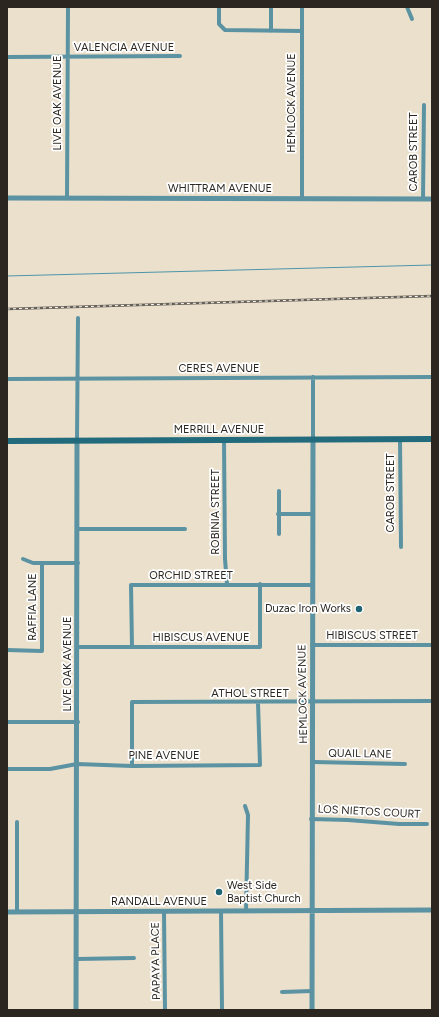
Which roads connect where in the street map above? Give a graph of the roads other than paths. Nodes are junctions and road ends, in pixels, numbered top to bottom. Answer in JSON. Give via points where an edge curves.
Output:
{"nodes":[{"id":1,"x":68,"y":7,"type":"edge"},
{"id":2,"x":218,"y":7,"type":"edge"},
{"id":3,"x":271,"y":7,"type":"edge"},
{"id":4,"x":302,"y":7,"type":"edge"},
{"id":5,"x":407,"y":7,"type":"edge"},
{"id":6,"x":412,"y":19,"type":"dead end"},
{"id":7,"x":271,"y":31,"type":"junction"},
{"id":8,"x":302,"y":31,"type":"junction"},
{"id":9,"x":7,"y":56,"type":"edge"},
{"id":10,"x":180,"y":56,"type":"dead end"},
{"id":11,"x":68,"y":57,"type":"junction"},
{"id":12,"x":424,"y":105,"type":"dead end"},
{"id":13,"x":7,"y":198,"type":"edge"},
{"id":14,"x":67,"y":198,"type":"junction"},
{"id":15,"x":302,"y":199,"type":"junction"},
{"id":16,"x":423,"y":199,"type":"junction"},
{"id":17,"x":432,"y":199,"type":"edge"},
{"id":18,"x":78,"y":318,"type":"dead end"},
{"id":19,"x":313,"y":377,"type":"junction"},
{"id":20,"x":432,"y":377,"type":"edge"},
{"id":21,"x":78,"y":378,"type":"junction"},
{"id":22,"x":7,"y":379,"type":"edge"},
{"id":23,"x":400,"y":439,"type":"junction"},
{"id":24,"x":432,"y":439,"type":"edge"},
{"id":25,"x":7,"y":440,"type":"edge"},
{"id":26,"x":77,"y":440,"type":"junction"},
{"id":27,"x":224,"y":440,"type":"junction"},
{"id":28,"x":313,"y":440,"type":"junction"},
{"id":29,"x":279,"y":491,"type":"dead end"},
{"id":30,"x":278,"y":514,"type":"junction"},
{"id":31,"x":313,"y":514,"type":"junction"},
{"id":32,"x":78,"y":529,"type":"junction"},
{"id":33,"x":185,"y":529,"type":"dead end"},
{"id":34,"x":279,"y":534,"type":"dead end"},
{"id":35,"x":400,"y":547,"type":"dead end"},
{"id":36,"x":23,"y":559,"type":"dead end"},
{"id":37,"x":42,"y":563,"type":"junction"},
{"id":38,"x":78,"y":563,"type":"junction"},
{"id":39,"x":227,"y":584,"type":"junction"},
{"id":40,"x":260,"y":584,"type":"junction"},
{"id":41,"x":312,"y":585,"type":"junction"},
{"id":42,"x":312,"y":645,"type":"junction"},
{"id":43,"x":432,"y":645,"type":"edge"},
{"id":44,"x":78,"y":647,"type":"junction"},
{"id":45,"x":132,"y":647,"type":"junction"},
{"id":46,"x":7,"y":650,"type":"edge"},
{"id":47,"x":432,"y":702,"type":"edge"},
{"id":48,"x":258,"y":703,"type":"junction"},
{"id":49,"x":312,"y":703,"type":"junction"},
{"id":50,"x":7,"y":722,"type":"edge"},
{"id":51,"x":78,"y":722,"type":"junction"},
{"id":52,"x":314,"y":762,"type":"junction"},
{"id":53,"x":77,"y":764,"type":"junction"},
{"id":54,"x":405,"y":764,"type":"dead end"},
{"id":55,"x":132,"y":766,"type":"junction"},
{"id":56,"x":7,"y":769,"type":"edge"},
{"id":57,"x":246,"y":806,"type":"dead end"},
{"id":58,"x":311,"y":819,"type":"junction"},
{"id":59,"x":17,"y":822,"type":"dead end"},
{"id":60,"x":427,"y":824,"type":"dead end"},
{"id":61,"x":313,"y":910,"type":"junction"},
{"id":62,"x":432,"y":910,"type":"edge"},
{"id":63,"x":221,"y":911,"type":"junction"},
{"id":64,"x":246,"y":911,"type":"junction"},
{"id":65,"x":7,"y":912,"type":"edge"},
{"id":66,"x":17,"y":912,"type":"junction"},
{"id":67,"x":77,"y":912,"type":"junction"},
{"id":68,"x":164,"y":912,"type":"junction"},
{"id":69,"x":134,"y":958,"type":"dead end"},
{"id":70,"x":77,"y":959,"type":"junction"},
{"id":71,"x":312,"y":991,"type":"junction"},
{"id":72,"x":282,"y":992,"type":"dead end"},
{"id":73,"x":76,"y":1010,"type":"edge"},
{"id":74,"x":165,"y":1010,"type":"edge"},
{"id":75,"x":222,"y":1010,"type":"edge"},
{"id":76,"x":312,"y":1010,"type":"edge"}],
"edges":[{"from":1,"to":11,"type":"street","name":"LIVE OAK AVENUE"},
{"from":2,"to":7,"type":"street","via":[[221,27],[229,31]]},
{"from":3,"to":7,"type":"street"},
{"from":4,"to":8,"type":"street","name":"HEMLOCK AVENUE"},
{"from":5,"to":6,"type":"street"},
{"from":7,"to":8,"type":"street"},
{"from":8,"to":15,"type":"street","name":"HEMLOCK AVENUE"},
{"from":9,"to":11,"type":"street","name":"VALENCIA AVENUE"},
{"from":10,"to":11,"type":"street","name":"VALENCIA AVENUE"},
{"from":11,"to":14,"type":"street","name":"LIVE OAK AVENUE"},
{"from":12,"to":16,"type":"street","name":"CAROB STREET"},
{"from":13,"to":14,"type":"street","name":"WHITTRAM AVENUE"},
{"from":14,"to":15,"type":"street","name":"WHITTRAM AVENUE"},
{"from":15,"to":16,"type":"street","name":"WHITTRAM AVENUE"},
{"from":16,"to":17,"type":"street","name":"WHITTRAM AVENUE"},
{"from":18,"to":21,"type":"street","name":"LIVE OAK AVENUE"},
{"from":19,"to":20,"type":"street","name":"CERES AVENUE"},
{"from":19,"to":21,"type":"street","name":"CERES AVENUE"},
{"from":19,"to":28,"type":"street","name":"HEMLOCK AVENUE"},
{"from":21,"to":22,"type":"street","name":"CERES AVENUE"},
{"from":21,"to":26,"type":"street","name":"LIVE OAK AVENUE"},
{"from":23,"to":24,"type":"main road","name":"MERRILL AVENUE"},
{"from":23,"to":28,"type":"main road","name":"MERRILL AVENUE"},
{"from":23,"to":35,"type":"street","name":"CAROB STREET"},
{"from":25,"to":26,"type":"main road","name":"MERRILL AVENUE"},
{"from":26,"to":27,"type":"main road","name":"MERRILL AVENUE"},
{"from":26,"to":32,"type":"street","name":"LIVE OAK AVENUE"},
{"from":27,"to":28,"type":"main road","name":"MERRILL AVENUE"},
{"from":27,"to":39,"type":"street","name":"ROBINIA STREET"},
{"from":28,"to":31,"type":"street","name":"HEMLOCK AVENUE"},
{"from":29,"to":30,"type":"street"},
{"from":30,"to":31,"type":"street"},
{"from":30,"to":34,"type":"street"},
{"from":31,"to":41,"type":"street","name":"HEMLOCK AVENUE"},
{"from":32,"to":33,"type":"street"},
{"from":32,"to":38,"type":"street","name":"LIVE OAK AVENUE"},
{"from":36,"to":37,"type":"street"},
{"from":37,"to":38,"type":"street"},
{"from":37,"to":46,"type":"street","name":"RAFFIA LANE","via":[[42,651]]},
{"from":38,"to":44,"type":"street","name":"LIVE OAK AVENUE"},
{"from":39,"to":40,"type":"street","name":"ORCHID STREET"},
{"from":39,"to":45,"type":"street","name":"ORCHID STREET","via":[[131,585]]},
{"from":40,"to":41,"type":"street","name":"ORCHID STREET"},
{"from":40,"to":45,"type":"street","name":"HIBISCUS AVENUE","via":[[260,647]]},
{"from":41,"to":42,"type":"street","name":"HEMLOCK AVENUE"},
{"from":42,"to":43,"type":"street","name":"HIBISCUS STREET"},
{"from":42,"to":49,"type":"street","name":"HEMLOCK AVENUE"},
{"from":44,"to":45,"type":"street","name":"HIBISCUS AVENUE"},
{"from":44,"to":51,"type":"street","name":"LIVE OAK AVENUE"},
{"from":47,"to":49,"type":"street","name":"ATHOL STREET"},
{"from":48,"to":49,"type":"street","name":"ATHOL STREET"},
{"from":48,"to":55,"type":"street","name":"ATHOL STREET","via":[[132,702]]},
{"from":48,"to":55,"type":"street","name":"PINE AVENUE","via":[[260,765]]},
{"from":49,"to":52,"type":"street","name":"HEMLOCK AVENUE"},
{"from":50,"to":51,"type":"street"},
{"from":51,"to":53,"type":"street","name":"LIVE OAK AVENUE"},
{"from":52,"to":54,"type":"street","name":"QUAIL LANE"},
{"from":52,"to":58,"type":"street","name":"HEMLOCK AVENUE"},
{"from":53,"to":55,"type":"street","name":"PINE AVENUE"},
{"from":53,"to":56,"type":"street","name":"PINE AVENUE","via":[[50,769]]},
{"from":53,"to":67,"type":"street","name":"LIVE OAK AVENUE"},
{"from":57,"to":64,"type":"street"},
{"from":58,"to":60,"type":"street","name":"LOS NIETOS COURT"},
{"from":58,"to":61,"type":"street","name":"HEMLOCK AVENUE"},
{"from":59,"to":66,"type":"street"},
{"from":61,"to":62,"type":"street","name":"RANDALL AVENUE"},
{"from":61,"to":64,"type":"street","name":"RANDALL AVENUE"},
{"from":61,"to":71,"type":"street","name":"HEMLOCK AVENUE"},
{"from":63,"to":64,"type":"street","name":"RANDALL AVENUE"},
{"from":63,"to":68,"type":"street","name":"RANDALL AVENUE"},
{"from":63,"to":75,"type":"street"},
{"from":65,"to":66,"type":"street","name":"RANDALL AVENUE"},
{"from":66,"to":67,"type":"street","name":"RANDALL AVENUE"},
{"from":67,"to":68,"type":"street","name":"RANDALL AVENUE"},
{"from":67,"to":70,"type":"street","name":"LIVE OAK AVENUE"},
{"from":68,"to":74,"type":"street","name":"PAPAYA PLACE"},
{"from":69,"to":70,"type":"street"},
{"from":70,"to":73,"type":"street","name":"LIVE OAK AVENUE"},
{"from":71,"to":72,"type":"street"},
{"from":71,"to":76,"type":"street","name":"HEMLOCK AVENUE"}]}
